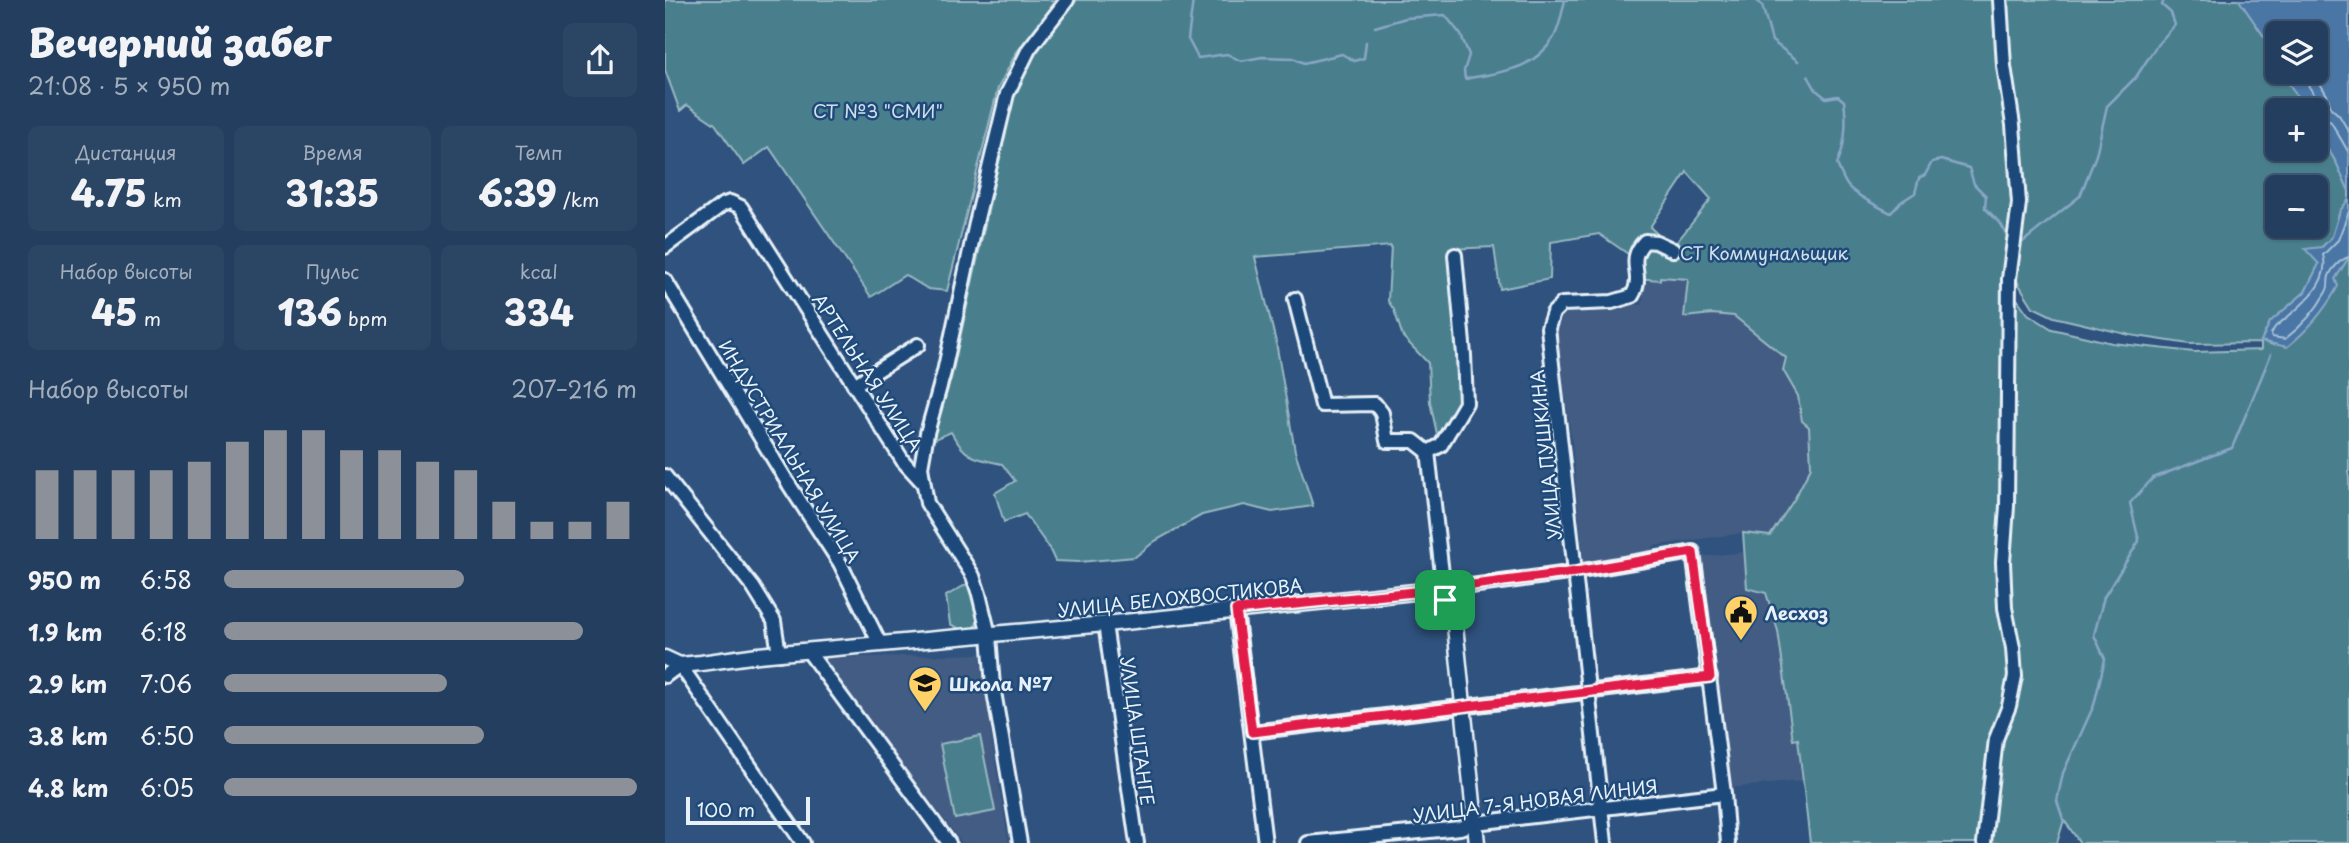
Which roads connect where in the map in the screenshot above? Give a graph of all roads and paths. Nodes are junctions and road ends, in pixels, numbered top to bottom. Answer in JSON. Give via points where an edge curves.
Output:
{"nodes":[{"id":1,"x":1067,"y":0,"type":"edge"},
{"id":2,"x":2000,"y":0,"type":"edge"},
{"id":3,"x":665,"y":247,"type":"edge"},
{"id":4,"x":1673,"y":250,"type":"dead end"},
{"id":5,"x":1455,"y":255,"type":"dead end"},
{"id":6,"x":665,"y":280,"type":"edge"},
{"id":7,"x":1295,"y":299,"type":"dead end"},
{"id":8,"x":918,"y":345,"type":"dead end"},
{"id":9,"x":854,"y":385,"type":"junction"},
{"id":10,"x":1428,"y":452,"type":"junction"},
{"id":11,"x":665,"y":476,"type":"edge"},
{"id":12,"x":923,"y":483,"type":"junction"},
{"id":13,"x":1576,"y":572,"type":"junction"},
{"id":14,"x":1445,"y":600,"type":"junction"},
{"id":15,"x":1236,"y":610,"type":"junction"},
{"id":16,"x":1105,"y":624,"type":"junction"},
{"id":17,"x":989,"y":635,"type":"junction"},
{"id":18,"x":880,"y":644,"type":"junction"},
{"id":19,"x":807,"y":651,"type":"junction"},
{"id":20,"x":779,"y":654,"type":"junction"},
{"id":21,"x":665,"y":658,"type":"edge"},
{"id":22,"x":680,"y":665,"type":"junction"},
{"id":23,"x":665,"y":676,"type":"edge"},
{"id":24,"x":1710,"y":677,"type":"junction"},
{"id":25,"x":1588,"y":693,"type":"junction"},
{"id":26,"x":1462,"y":707,"type":"junction"},
{"id":27,"x":1252,"y":732,"type":"junction"},
{"id":28,"x":1724,"y":794,"type":"junction"},
{"id":29,"x":1600,"y":809,"type":"junction"},
{"id":30,"x":1475,"y":823,"type":"junction"},
{"id":31,"x":803,"y":843,"type":"edge"},
{"id":32,"x":950,"y":843,"type":"edge"},
{"id":33,"x":1020,"y":843,"type":"edge"},
{"id":34,"x":1137,"y":843,"type":"edge"},
{"id":35,"x":1265,"y":843,"type":"edge"},
{"id":36,"x":1308,"y":843,"type":"edge"},
{"id":37,"x":1477,"y":843,"type":"edge"},
{"id":38,"x":1605,"y":843,"type":"edge"},
{"id":39,"x":1728,"y":843,"type":"edge"},
{"id":40,"x":1984,"y":843,"type":"edge"}],
"edges":[{"from":1,"to":12,"type":"street","via":[[1029,49],[1007,94],[925,443]]},
{"from":2,"to":40,"type":"street","via":[[2019,204],[2009,279],[2003,562],[2015,676],[1996,739]]},
{"from":3,"to":9,"type":"street","name":"АРТЕЛЬНАЯ УЛИЦА","via":[[722,205],[730,202],[741,207]]},
{"from":4,"to":13,"type":"street","name":"УЛИЦА ПУШКИНА","via":[[1645,241],[1634,256],[1637,286],[1632,296],[1612,302],[1562,304],[1548,328]]},
{"from":5,"to":10,"type":"street","via":[[1466,402],[1441,445]]},
{"from":6,"to":18,"type":"street","name":"ИНДУСТРИАЛЬНАЯ УЛИЦА","via":[[840,563]]},
{"from":7,"to":10,"type":"street","via":[[1322,405],[1375,404],[1382,413],[1387,441],[1414,441]]},
{"from":8,"to":9,"type":"street"},
{"from":9,"to":12,"type":"street","name":"АРТЕЛЬНАЯ УЛИЦА","via":[[903,461]]},
{"from":10,"to":14,"type":"street"},
{"from":11,"to":20,"type":"street","via":[[753,587],[774,621]]},
{"from":12,"to":17,"type":"street","name":"АРТЕЛЬНАЯ УЛИЦА","via":[[927,503],[972,576]]},
{"from":13,"to":14,"type":"street","via":[[1465,586]]},
{"from":13,"to":24,"type":"street","via":[[1693,552]]},
{"from":13,"to":25,"type":"street","name":"УЛИЦА ПУШКИНА"},
{"from":14,"to":15,"type":"main road","name":"УЛИЦА БЕЛОХВОСТИКОВА","via":[[1424,591]]},
{"from":14,"to":26,"type":"main road","via":[[1454,616]]},
{"from":15,"to":16,"type":"main road","name":"УЛИЦА БЕЛОХВОСТИКОВА"},
{"from":15,"to":27,"type":"street"},
{"from":16,"to":17,"type":"main road","name":"УЛИЦА БЕЛОХВОСТИКОВА"},
{"from":16,"to":34,"type":"street","name":"УЛИЦА ШТАНГЕ"},
{"from":17,"to":18,"type":"main road","name":"УЛИЦА БЕЛОХВОСТИКОВА"},
{"from":17,"to":33,"type":"street","name":"АРТЕЛЬНАЯ УЛИЦА","via":[[993,686]]},
{"from":18,"to":19,"type":"main road","name":"УЛИЦА БЕЛОХВОСТИКОВА"},
{"from":19,"to":20,"type":"main road","name":"УЛИЦА БЕЛОХВОСТИКОВА"},
{"from":19,"to":32,"type":"street"},
{"from":20,"to":22,"type":"main road","name":"УЛИЦА БЕЛОХВОСТИКОВА"},
{"from":21,"to":22,"type":"main road"},
{"from":22,"to":23,"type":"street","name":"УЛИЦА БЕЛОХВОСТИКОВА"},
{"from":22,"to":31,"type":"street"},
{"from":24,"to":25,"type":"street"},
{"from":24,"to":28,"type":"street"},
{"from":25,"to":26,"type":"street"},
{"from":25,"to":29,"type":"street","name":"УЛИЦА ПУШКИНА"},
{"from":26,"to":27,"type":"street"},
{"from":26,"to":30,"type":"main road"},
{"from":27,"to":35,"type":"street"},
{"from":28,"to":29,"type":"street","name":"УЛИЦА 7-Я НОВАЯ ЛИНИЯ"},
{"from":28,"to":39,"type":"street"},
{"from":29,"to":30,"type":"street","name":"УЛИЦА 7-Я НОВАЯ ЛИНИЯ"},
{"from":29,"to":38,"type":"street","name":"УЛИЦА ПУШКИНА"},
{"from":30,"to":36,"type":"street","name":"УЛИЦА 7-Я НОВАЯ ЛИНИЯ"},
{"from":30,"to":37,"type":"main road"}]}
